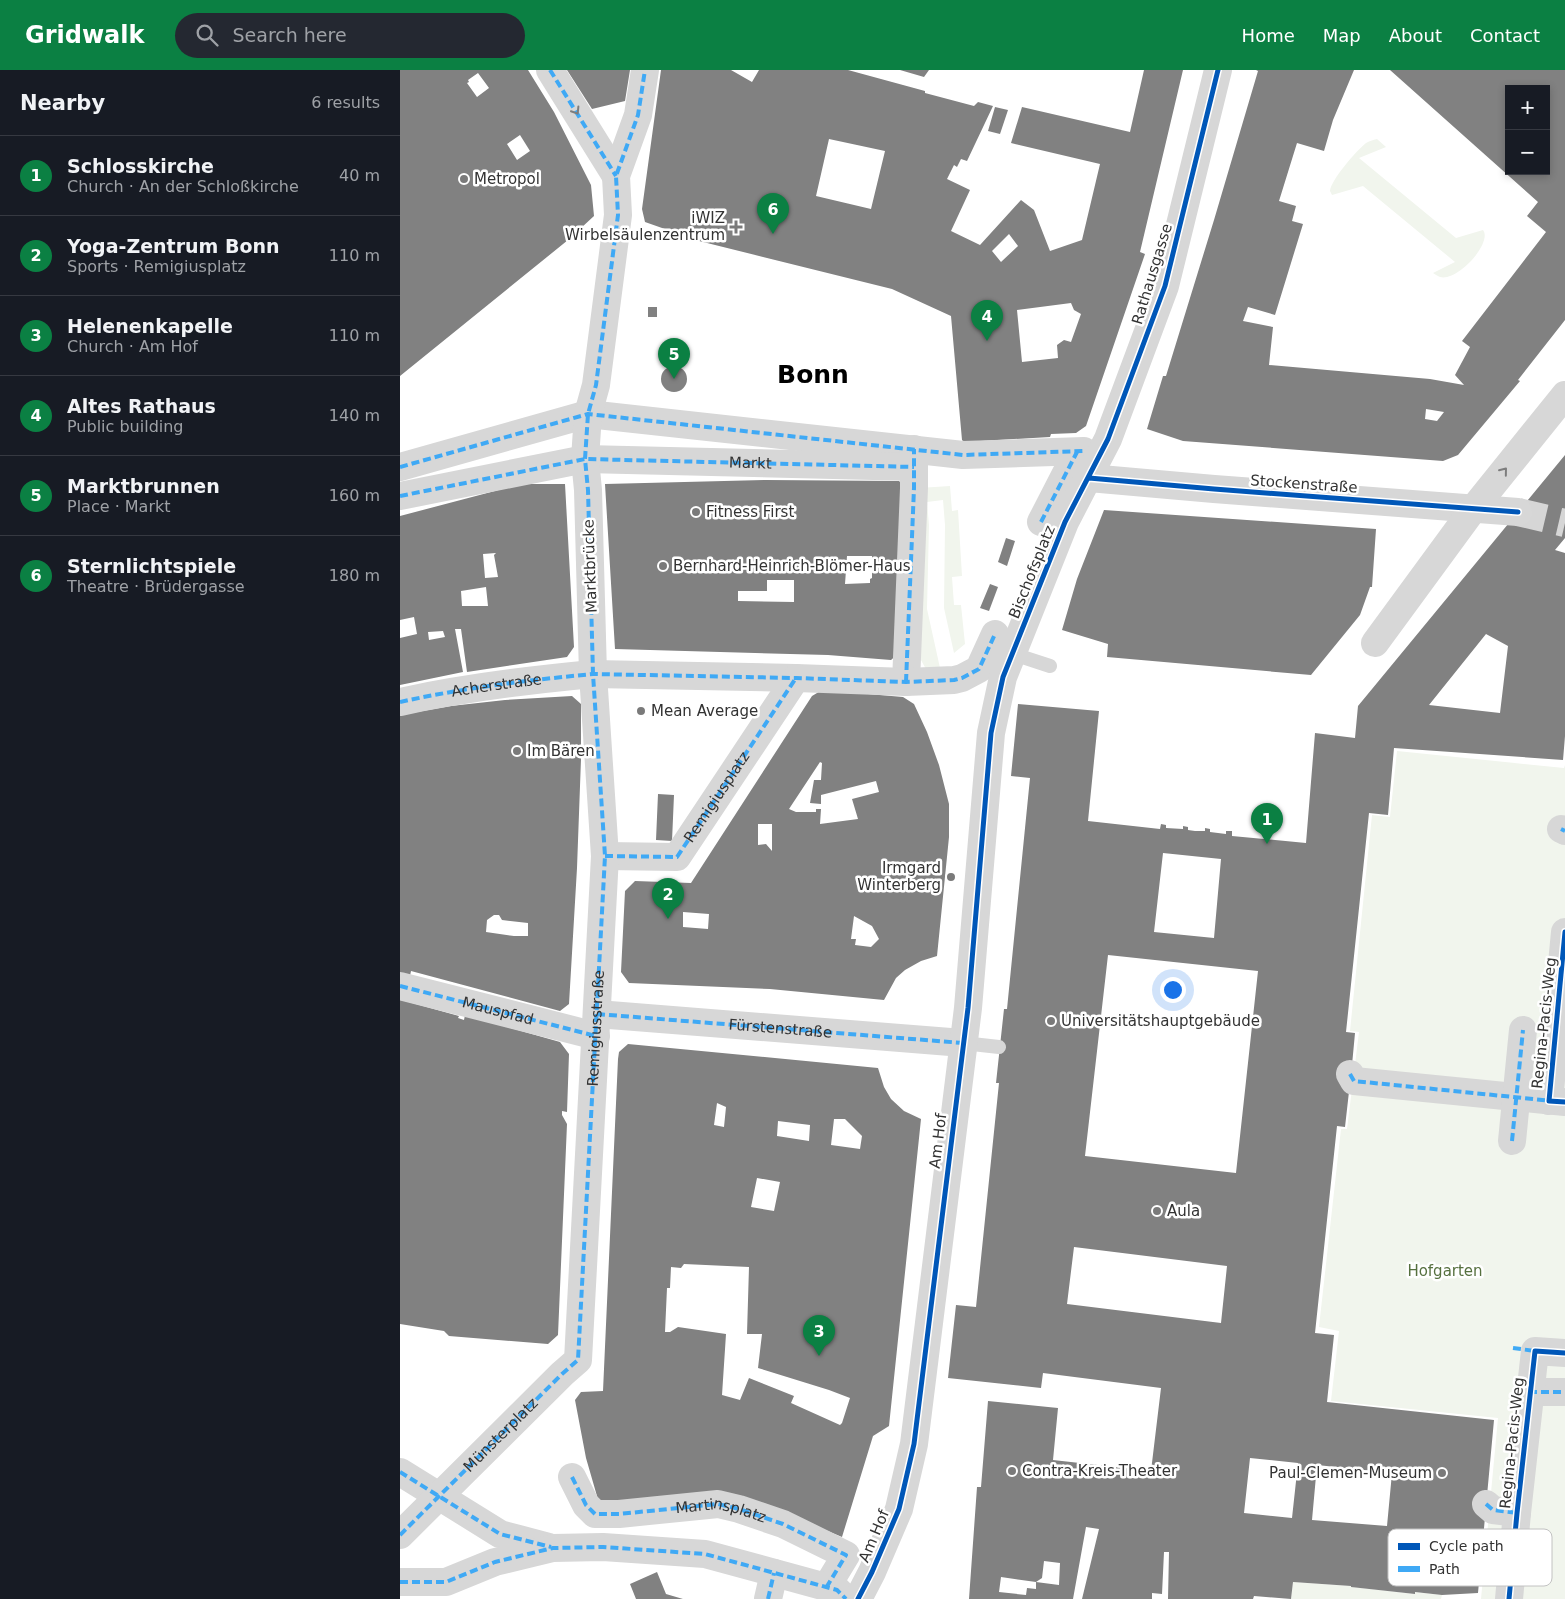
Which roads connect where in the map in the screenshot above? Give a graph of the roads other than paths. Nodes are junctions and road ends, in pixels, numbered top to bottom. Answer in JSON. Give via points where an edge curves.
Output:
{"nodes":[{"id":1,"x":550,"y":70,"type":"edge"},
{"id":2,"x":645,"y":70,"type":"edge"},
{"id":3,"x":1218,"y":70,"type":"edge"},
{"id":4,"x":616,"y":176,"type":"junction"},
{"id":5,"x":1565,"y":395,"type":"edge"},
{"id":6,"x":588,"y":414,"type":"junction"},
{"id":7,"x":963,"y":455,"type":"joint"},
{"id":8,"x":586,"y":459,"type":"junction"},
{"id":9,"x":400,"y":467,"type":"edge"},
{"id":10,"x":914,"y":468,"type":"junction"},
{"id":11,"x":1089,"y":478,"type":"junction"},
{"id":12,"x":400,"y":496,"type":"edge"},
{"id":13,"x":1474,"y":508,"type":"junction"},
{"id":14,"x":1518,"y":512,"type":"tunnel mouth"},
{"id":15,"x":1041,"y":522,"type":"dead end"},
{"id":16,"x":994,"y":634,"type":"dead end"},
{"id":17,"x":1375,"y":643,"type":"dead end"},
{"id":18,"x":1008,"y":666,"type":"junction"},
{"id":19,"x":1050,"y":666,"type":"dead end"},
{"id":20,"x":593,"y":674,"type":"junction"},
{"id":21,"x":796,"y":678,"type":"junction"},
{"id":22,"x":906,"y":682,"type":"junction"},
{"id":23,"x":400,"y":702,"type":"edge"},
{"id":24,"x":605,"y":856,"type":"junction"},
{"id":25,"x":1565,"y":932,"type":"edge"},
{"id":26,"x":400,"y":986,"type":"edge"},
{"id":27,"x":597,"y":1025,"type":"junction"},
{"id":28,"x":1523,"y":1030,"type":"dead end"},
{"id":29,"x":963,"y":1044,"type":"junction"},
{"id":30,"x":999,"y":1047,"type":"dead end"},
{"id":31,"x":1350,"y":1074,"type":"dead end"},
{"id":32,"x":1516,"y":1098,"type":"junction"},
{"id":33,"x":1557,"y":1101,"type":"edge"},
{"id":34,"x":1512,"y":1141,"type":"dead end"},
{"id":35,"x":1565,"y":1353,"type":"edge"},
{"id":36,"x":570,"y":1367,"type":"joint"},
{"id":37,"x":1530,"y":1392,"type":"junction"},
{"id":38,"x":1565,"y":1392,"type":"edge"},
{"id":39,"x":400,"y":1472,"type":"edge"},
{"id":40,"x":572,"y":1477,"type":"dead end"},
{"id":41,"x":440,"y":1496,"type":"junction"},
{"id":42,"x":1486,"y":1504,"type":"dead end"},
{"id":43,"x":1517,"y":1513,"type":"junction"},
{"id":44,"x":1516,"y":1529,"type":"edge"},
{"id":45,"x":400,"y":1535,"type":"edge"},
{"id":46,"x":552,"y":1548,"type":"junction"},
{"id":47,"x":400,"y":1582,"type":"edge"},
{"id":48,"x":771,"y":1586,"type":"edge"},
{"id":49,"x":1510,"y":1586,"type":"edge"},
{"id":50,"x":836,"y":1593,"type":"edge"},
{"id":51,"x":858,"y":1599,"type":"edge"},
{"id":52,"x":1509,"y":1599,"type":"edge"}],
"edges":[{"from":1,"to":4,"type":"street","one_way":true},
{"from":2,"to":4,"type":"street","via":[[638,115]]},
{"from":3,"to":11,"type":"street","name":"Rathausgasse","via":[[1165,286],[1108,438]]},
{"from":4,"to":6,"type":"street","via":[[618,215],[596,385]]},
{"from":13,"to":5,"type":"street","one_way":true},
{"from":6,"to":8,"type":"street"},
{"from":6,"to":9,"type":"street","name":"Markt"},
{"from":6,"to":10,"type":"street","name":"Markt"},
{"from":7,"to":10,"type":"street","name":"Markt"},
{"from":7,"to":15,"type":"street","name":"Bischofsplatz","via":[[1081,451]]},
{"from":8,"to":10,"type":"street","name":"Markt"},
{"from":8,"to":12,"type":"street","name":"Markt"},
{"from":8,"to":20,"type":"street","name":"Marktbrücke"},
{"from":10,"to":22,"type":"street"},
{"from":11,"to":13,"type":"street","name":"Stockenstraße"},
{"from":11,"to":18,"type":"street","name":"Bischofsplatz","via":[[1065,522]]},
{"from":13,"to":14,"type":"street","name":"Stockenstraße"},
{"from":13,"to":17,"type":"street"},
{"from":16,"to":22,"type":"street","name":"Bischofsplatz","via":[[979,669],[962,678]]},
{"from":18,"to":19,"type":"lane"},
{"from":18,"to":29,"type":"street","name":"Am Hof","via":[[991,733]]},
{"from":20,"to":21,"type":"street"},
{"from":20,"to":23,"type":"street","name":"Acherstraße"},
{"from":20,"to":24,"type":"street","name":"Remigiusstraße"},
{"from":21,"to":22,"type":"street"},
{"from":21,"to":24,"type":"street","name":"Remigiusplatz","via":[[677,857]]},
{"from":24,"to":27,"type":"street","name":"Remigiusstraße"},
{"from":25,"to":33,"type":"street","name":"Regina-Pacis-Weg"},
{"from":26,"to":27,"type":"street","name":"Mauspfad"},
{"from":27,"to":29,"type":"street","name":"Fürstenstraße"},
{"from":27,"to":36,"type":"street","name":"Remigiusstraße"},
{"from":28,"to":32,"type":"street","name":"Regina-Pacis-Weg"},
{"from":29,"to":30,"type":"lane"},
{"from":29,"to":51,"type":"street","name":"Am Hof","via":[[914,1444],[899,1509]]},
{"from":31,"to":32,"type":"street","name":"Regina-Pacis-Weg","via":[[1354,1080]]},
{"from":32,"to":33,"type":"street","name":"Regina-Pacis-Weg"},
{"from":32,"to":34,"type":"street","name":"Regina-Pacis-Weg"},
{"from":35,"to":37,"type":"street","name":"Regina-Pacis-Weg","via":[[1524,1350]]},
{"from":36,"to":41,"type":"street","name":"Münsterplatz"},
{"from":37,"to":38,"type":"street","name":"Regina-Pacis-Weg"},
{"from":37,"to":43,"type":"street","name":"Regina-Pacis-Weg"},
{"from":39,"to":41,"type":"street"},
{"from":40,"to":50,"type":"street","name":"Martinsplatz","via":[[586,1505],[595,1514],[718,1504],[783,1524],[846,1555]]},
{"from":41,"to":45,"type":"street","name":"Münsterplatz"},
{"from":41,"to":46,"type":"street","via":[[500,1534]]},
{"from":42,"to":43,"type":"street","name":"Regina-Pacis-Weg","via":[[1493,1510]]},
{"from":43,"to":44,"type":"street","name":"Regina-Pacis-Weg"},
{"from":46,"to":47,"type":"street","via":[[495,1562],[446,1582]]},
{"from":46,"to":48,"type":"street","name":"Martinsplatz","via":[[602,1547],[705,1554]]},
{"from":48,"to":50,"type":"street","name":"Martinsplatz"},
{"from":49,"to":52,"type":"street","name":"Regina-Pacis-Weg"}]}
